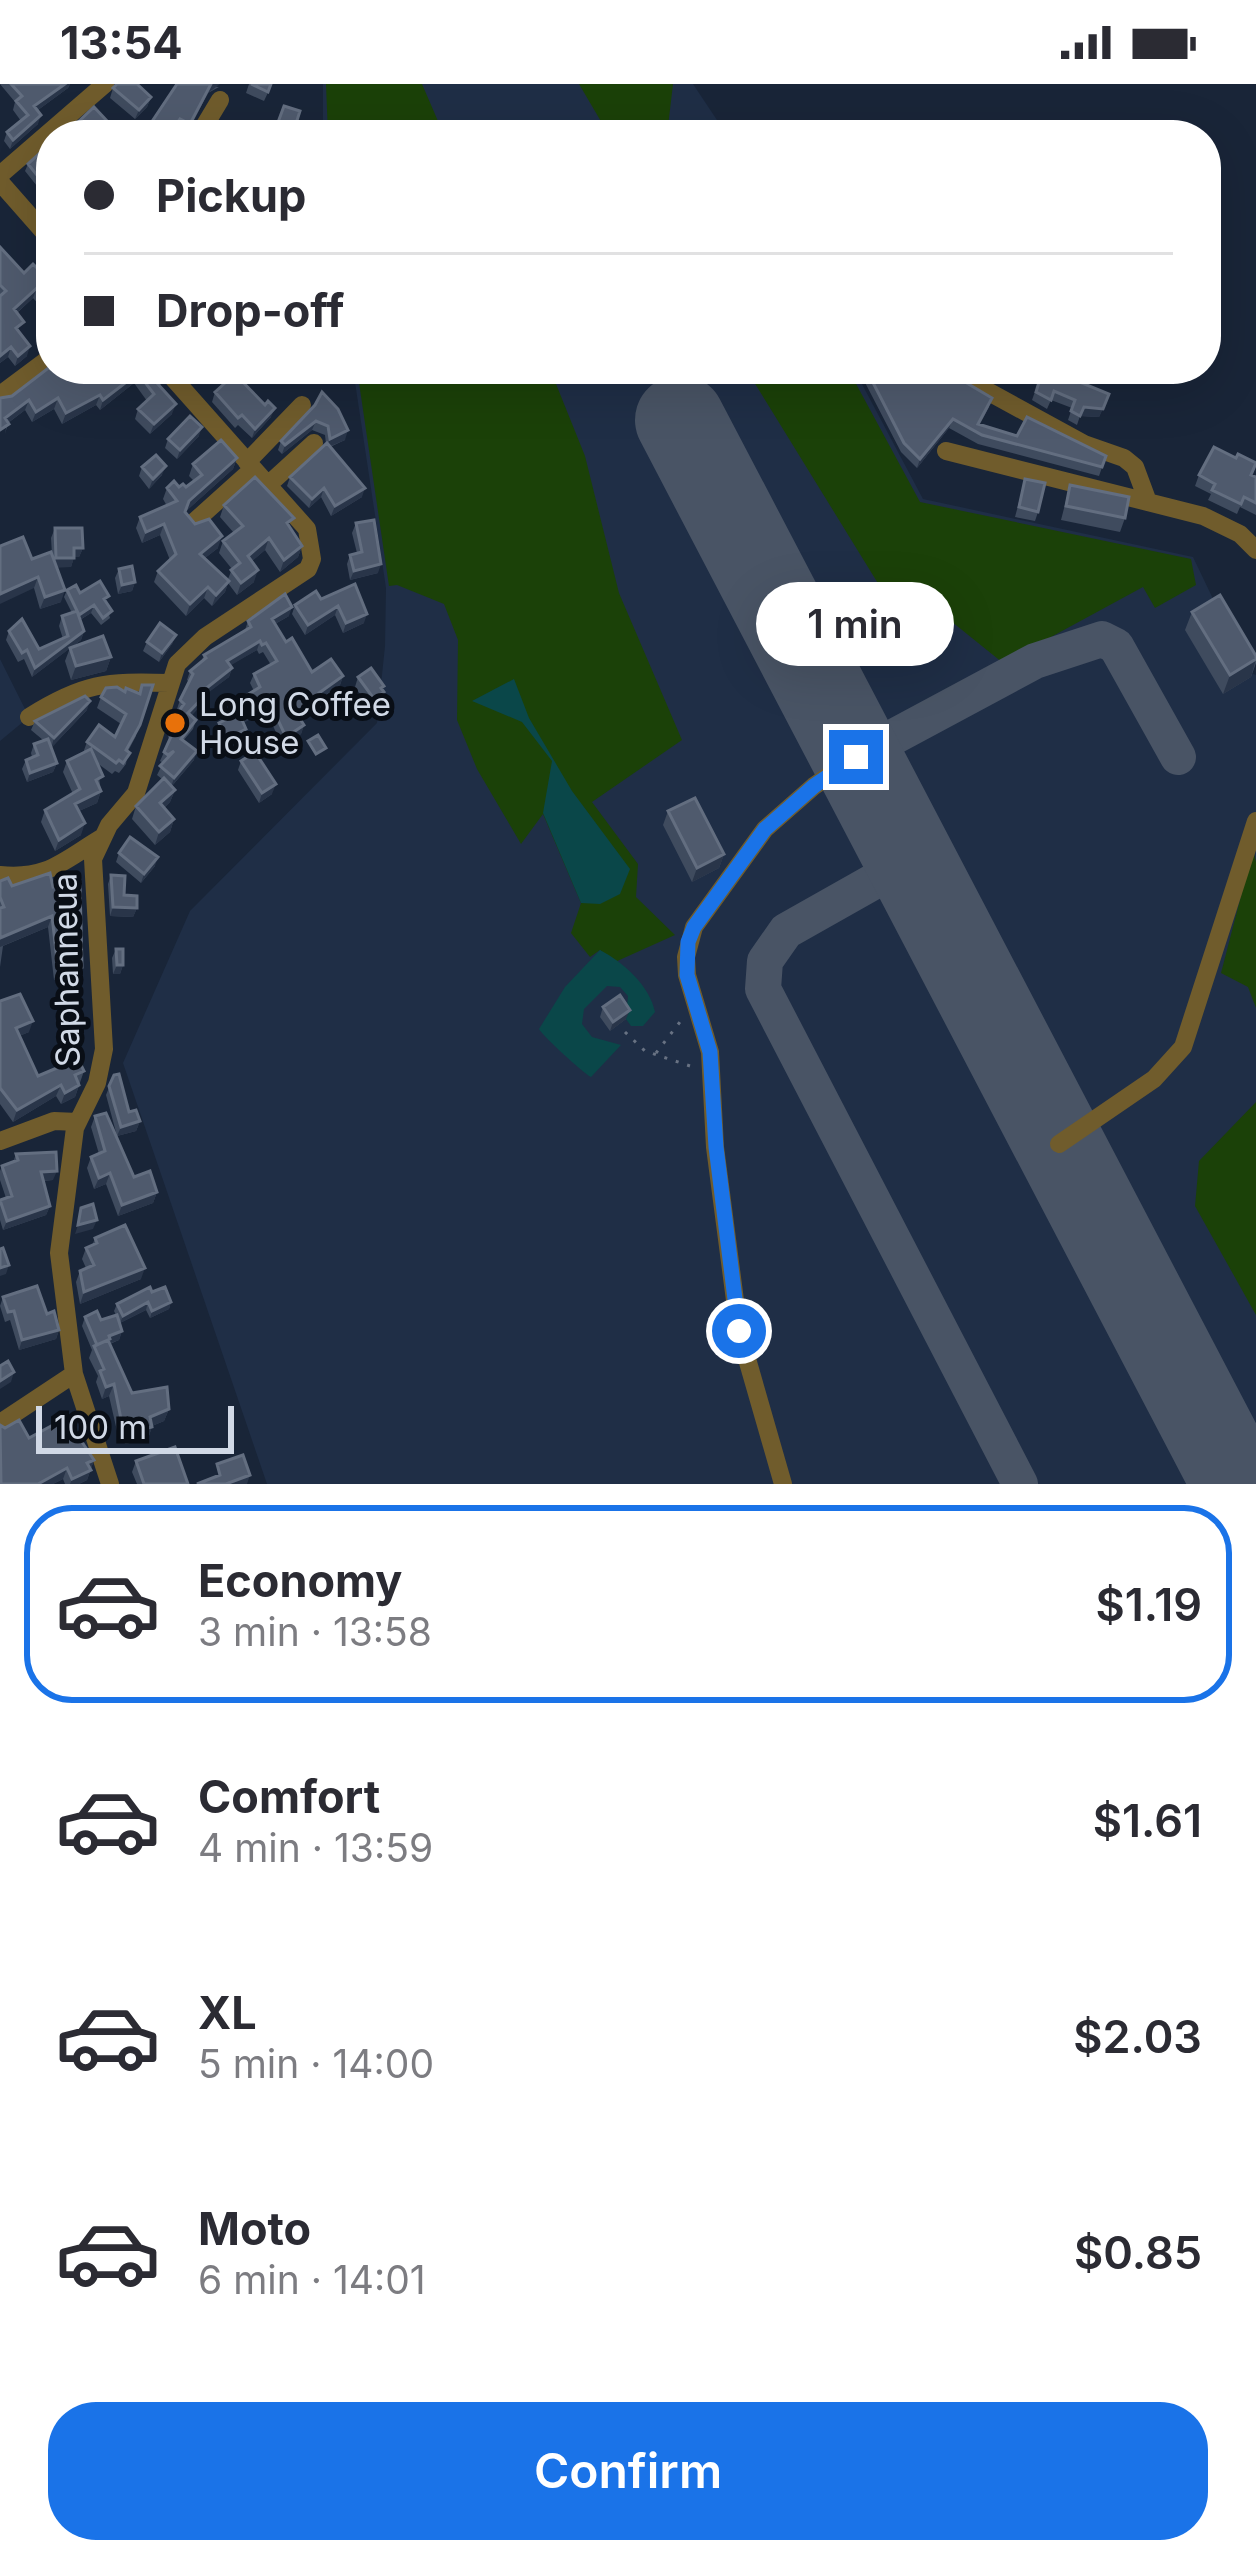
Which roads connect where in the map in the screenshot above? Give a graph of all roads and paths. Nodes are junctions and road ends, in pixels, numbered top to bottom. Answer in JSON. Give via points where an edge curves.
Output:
{"nodes":[{"id":1,"x":105,"y":84,"type":"edge"},
{"id":2,"x":220,"y":100,"type":"dead end"},
{"id":3,"x":65,"y":120,"type":"edge"},
{"id":4,"x":208,"y":120,"type":"edge"},
{"id":5,"x":36,"y":146,"type":"edge"},
{"id":6,"x":0,"y":178,"type":"edge"},
{"id":7,"x":36,"y":222,"type":"edge"},
{"id":8,"x":36,"y":368,"type":"edge"},
{"id":9,"x":178,"y":384,"type":"edge"},
{"id":10,"x":974,"y":384,"type":"edge"},
{"id":11,"x":0,"y":395,"type":"edge"},
{"id":12,"x":302,"y":405,"type":"dead end"},
{"id":13,"x":314,"y":443,"type":"dead end"},
{"id":14,"x":946,"y":451,"type":"dead end"},
{"id":15,"x":250,"y":465,"type":"junction"},
{"id":16,"x":268,"y":485,"type":"junction"},
{"id":17,"x":1148,"y":502,"type":"junction"},
{"id":18,"x":194,"y":522,"type":"edge"},
{"id":19,"x":1256,"y":550,"type":"edge"},
{"id":20,"x":169,"y":683,"type":"junction"},
{"id":21,"x":29,"y":717,"type":"dead end"},
{"id":22,"x":856,"y":757,"type":"dead end"},
{"id":23,"x":1256,"y":821,"type":"edge"},
{"id":24,"x":103,"y":837,"type":"junction"},
{"id":25,"x":0,"y":875,"type":"edge"},
{"id":26,"x":684,"y":1015,"type":"dead end"},
{"id":27,"x":626,"y":1033,"type":"dead end"},
{"id":28,"x":655,"y":1054,"type":"junction"},
{"id":29,"x":713,"y":1099,"type":"junction"},
{"id":30,"x":78,"y":1122,"type":"junction"},
{"id":31,"x":0,"y":1141,"type":"edge"},
{"id":32,"x":1059,"y":1144,"type":"dead end"},
{"id":33,"x":74,"y":1374,"type":"junction"},
{"id":34,"x":0,"y":1423,"type":"edge"},
{"id":35,"x":781,"y":1482,"type":"edge"},
{"id":36,"x":110,"y":1484,"type":"edge"}],
"edges":[{"from":1,"to":3,"type":"street"},
{"from":2,"to":4,"type":"street"},
{"from":5,"to":6,"type":"street"},
{"from":6,"to":7,"type":"street"},
{"from":8,"to":11,"type":"street"},
{"from":9,"to":15,"type":"street","name":"Saphanneua"},
{"from":10,"to":17,"type":"street","via":[[1124,458]]},
{"from":12,"to":15,"type":"street"},
{"from":13,"to":16,"type":"street"},
{"from":14,"to":17,"type":"street"},
{"from":15,"to":16,"type":"street","name":"Saphanneua"},
{"from":15,"to":18,"type":"street"},
{"from":16,"to":20,"type":"street","name":"Saphanneua","via":[[307,529],[308,569],[205,637]]},
{"from":17,"to":19,"type":"street","via":[[1203,517]]},
{"from":20,"to":21,"type":"street","via":[[116,681],[68,692]]},
{"from":20,"to":24,"type":"street","name":"Saphanneua","via":[[136,793]]},
{"from":22,"to":29,"type":"street","via":[[765,829],[694,927],[687,975],[710,1052]]},
{"from":23,"to":32,"type":"street","via":[[1183,1047],[1154,1079]]},
{"from":24,"to":25,"type":"street","via":[[50,872]]},
{"from":24,"to":30,"type":"street","name":"Saphanneua","via":[[93,859],[104,1049]]},
{"from":26,"to":28,"type":"path"},
{"from":27,"to":28,"type":"path"},
{"from":28,"to":29,"type":"path","via":[[693,1068]]},
{"from":29,"to":35,"type":"street","via":[[730,1283]]},
{"from":30,"to":31,"type":"street","via":[[53,1121]]},
{"from":30,"to":33,"type":"street","name":"Saphanneua","via":[[59,1253]]},
{"from":33,"to":34,"type":"street"},
{"from":33,"to":36,"type":"street","name":"Saphanneua"}]}
